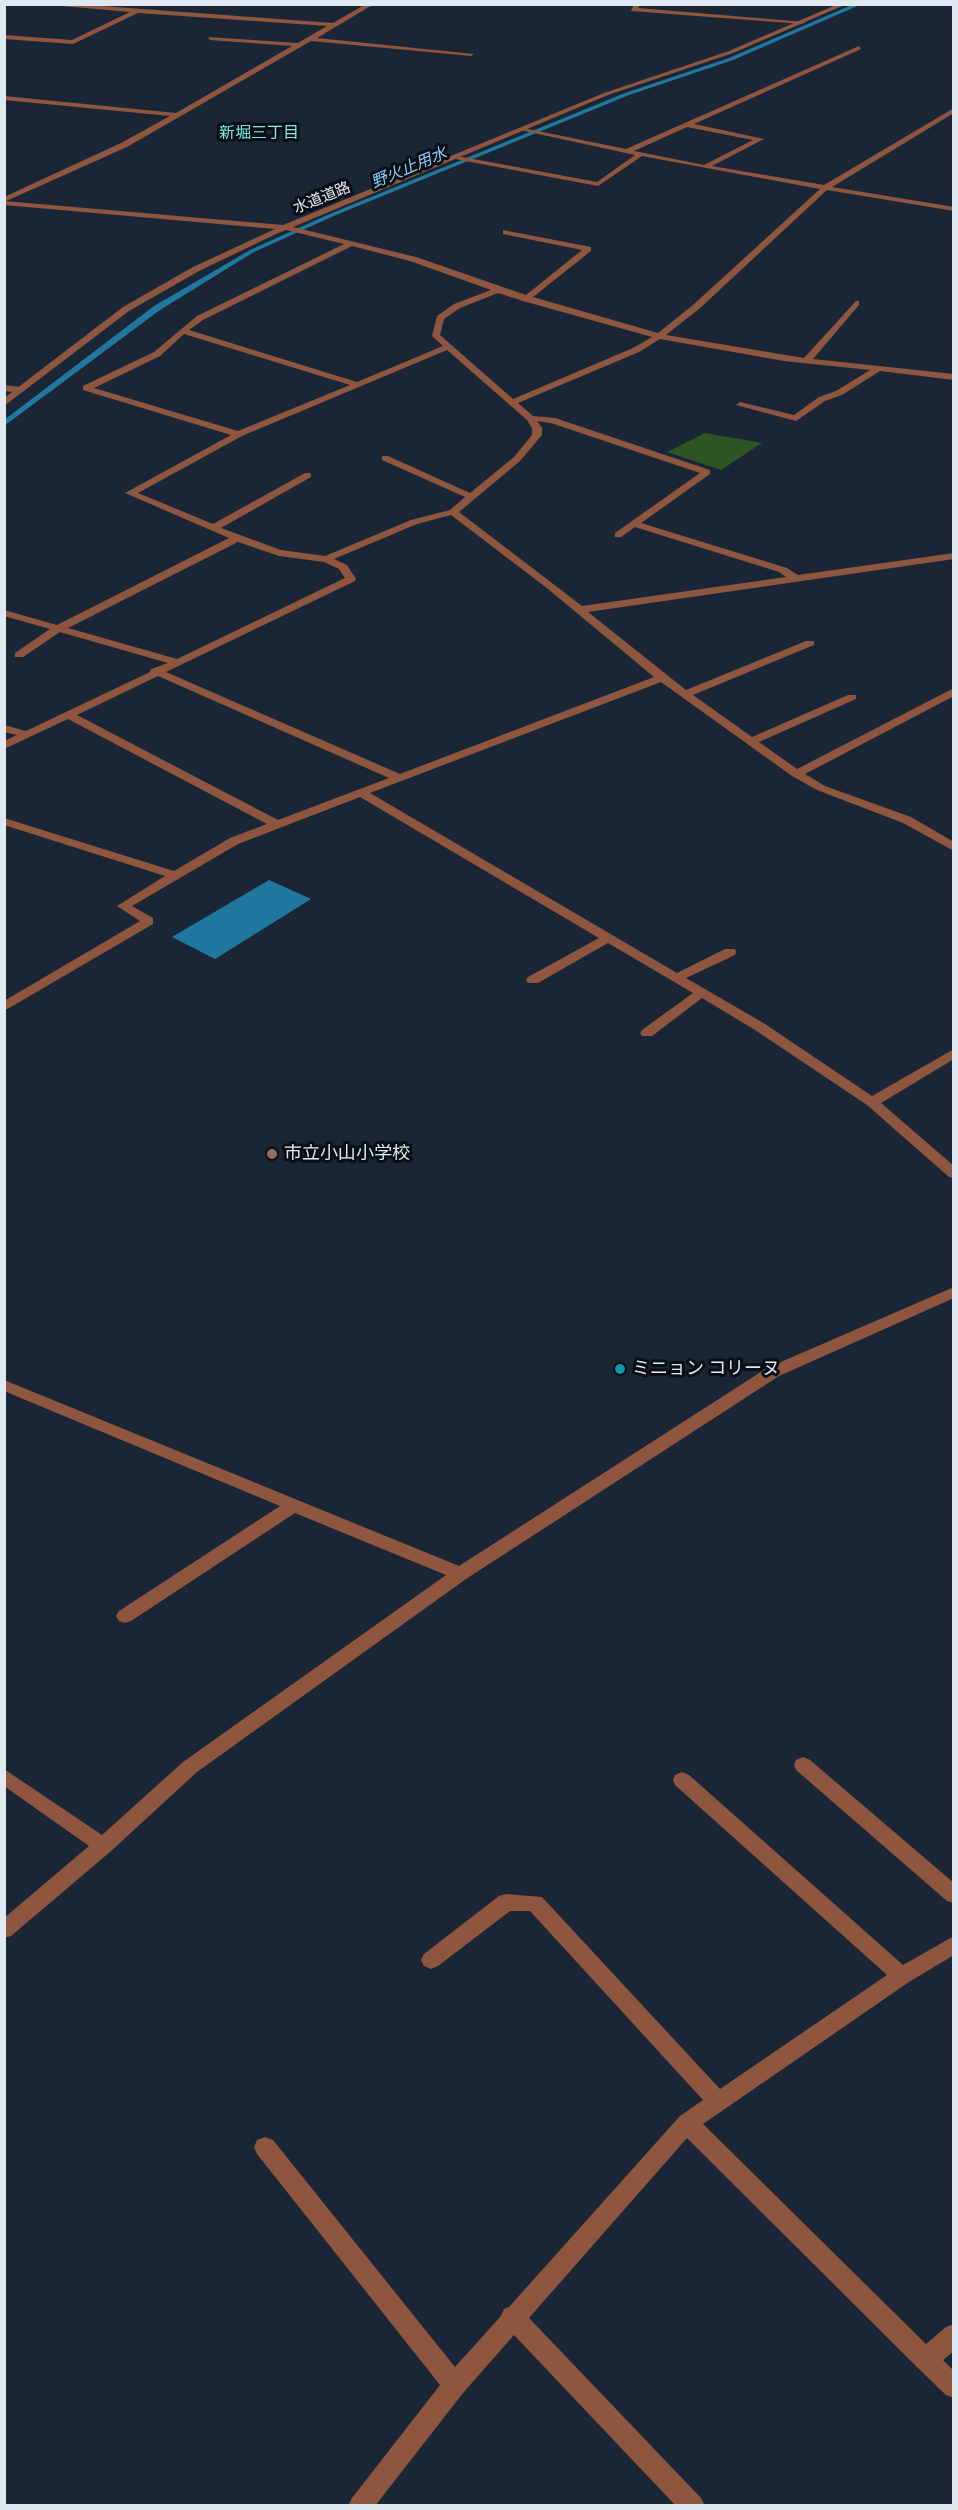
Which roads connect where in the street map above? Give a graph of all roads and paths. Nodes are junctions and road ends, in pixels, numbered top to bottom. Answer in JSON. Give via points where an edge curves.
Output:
{"nodes":[{"id":1,"x":42,"y":4,"type":"edge"},
{"id":2,"x":371,"y":4,"type":"edge"},
{"id":3,"x":638,"y":4,"type":"edge"},
{"id":4,"x":844,"y":4,"type":"edge"},
{"id":5,"x":136,"y":12,"type":"junction"},
{"id":6,"x":802,"y":22,"type":"junction"},
{"id":7,"x":336,"y":25,"type":"junction"},
{"id":8,"x":4,"y":37,"type":"edge"},
{"id":9,"x":210,"y":38,"type":"dead end"},
{"id":10,"x":312,"y":39,"type":"junction"},
{"id":11,"x":302,"y":45,"type":"junction"},
{"id":12,"x":859,"y":48,"type":"dead end"},
{"id":13,"x":471,"y":54,"type":"dead end"},
{"id":14,"x":4,"y":98,"type":"edge"},
{"id":15,"x":954,"y":110,"type":"edge"},
{"id":16,"x":179,"y":115,"type":"junction"},
{"id":17,"x":933,"y":121,"type":"junction"},
{"id":18,"x":684,"y":124,"type":"junction"},
{"id":19,"x":954,"y":125,"type":"edge"},
{"id":20,"x":523,"y":130,"type":"junction"},
{"id":21,"x":627,"y":151,"type":"junction"},
{"id":22,"x":641,"y":154,"type":"junction"},
{"id":23,"x":455,"y":157,"type":"junction"},
{"id":24,"x":705,"y":167,"type":"junction"},
{"id":25,"x":825,"y":188,"type":"junction"},
{"id":26,"x":4,"y":202,"type":"edge"},
{"id":27,"x":954,"y":209,"type":"edge"},
{"id":28,"x":285,"y":227,"type":"junction"},
{"id":29,"x":506,"y":232,"type":"dead end"},
{"id":30,"x":353,"y":243,"type":"junction"},
{"id":31,"x":498,"y":290,"type":"junction"},
{"id":32,"x":526,"y":299,"type":"junction"},
{"id":33,"x":856,"y":303,"type":"dead end"},
{"id":34,"x":183,"y":331,"type":"junction"},
{"id":35,"x":658,"y":336,"type":"junction"},
{"id":36,"x":448,"y":346,"type":"junction"},
{"id":37,"x":807,"y":360,"type":"junction"},
{"id":38,"x":881,"y":367,"type":"junction"},
{"id":39,"x":954,"y":377,"type":"edge"},
{"id":40,"x":356,"y":384,"type":"junction"},
{"id":41,"x":4,"y":388,"type":"edge"},
{"id":42,"x":21,"y":390,"type":"junction"},
{"id":43,"x":4,"y":403,"type":"edge"},
{"id":44,"x":511,"y":403,"type":"junction"},
{"id":45,"x":740,"y":405,"type":"dead end"},
{"id":46,"x":530,"y":418,"type":"junction"},
{"id":47,"x":239,"y":434,"type":"junction"},
{"id":48,"x":385,"y":458,"type":"dead end"},
{"id":49,"x":308,"y":475,"type":"dead end"},
{"id":50,"x":472,"y":497,"type":"junction"},
{"id":51,"x":453,"y":512,"type":"junction"},
{"id":52,"x":634,"y":524,"type":"junction"},
{"id":53,"x":215,"y":527,"type":"junction"},
{"id":54,"x":618,"y":535,"type":"dead end"},
{"id":55,"x":237,"y":538,"type":"junction"},
{"id":56,"x":954,"y":556,"type":"edge"},
{"id":57,"x":326,"y":559,"type":"junction"},
{"id":58,"x":796,"y":579,"type":"junction"},
{"id":59,"x":579,"y":610,"type":"junction"},
{"id":60,"x":4,"y":613,"type":"edge"},
{"id":61,"x":59,"y":628,"type":"junction"},
{"id":62,"x":810,"y":643,"type":"dead end"},
{"id":63,"x":19,"y":655,"type":"dead end"},
{"id":64,"x":176,"y":662,"type":"junction"},
{"id":65,"x":155,"y":671,"type":"junction"},
{"id":66,"x":662,"y":678,"type":"junction"},
{"id":67,"x":954,"y":692,"type":"edge"},
{"id":68,"x":685,"y":694,"type":"junction"},
{"id":69,"x":852,"y":698,"type":"dead end"},
{"id":70,"x":68,"y":715,"type":"junction"},
{"id":71,"x":4,"y":728,"type":"edge"},
{"id":72,"x":28,"y":735,"type":"junction"},
{"id":73,"x":751,"y":742,"type":"junction"},
{"id":74,"x":4,"y":746,"type":"edge"},
{"id":75,"x":796,"y":774,"type":"junction"},
{"id":76,"x":402,"y":779,"type":"junction"},
{"id":77,"x":363,"y":794,"type":"junction"},
{"id":78,"x":4,"y":821,"type":"edge"},
{"id":79,"x":278,"y":825,"type":"junction"},
{"id":80,"x":954,"y":847,"type":"edge"},
{"id":81,"x":176,"y":876,"type":"junction"},
{"id":82,"x":607,"y":938,"type":"junction"},
{"id":83,"x":730,"y":952,"type":"dead end"},
{"id":84,"x":676,"y":978,"type":"junction"},
{"id":85,"x":533,"y":980,"type":"dead end"},
{"id":86,"x":702,"y":993,"type":"junction"},
{"id":87,"x":4,"y":1007,"type":"edge"},
{"id":88,"x":647,"y":1033,"type":"dead end"},
{"id":89,"x":954,"y":1053,"type":"edge"},
{"id":90,"x":872,"y":1102,"type":"junction"},
{"id":91,"x":954,"y":1174,"type":"edge"},
{"id":92,"x":954,"y":1292,"type":"edge"},
{"id":93,"x":4,"y":1385,"type":"edge"},
{"id":94,"x":294,"y":1505,"type":"junction"},
{"id":95,"x":460,"y":1574,"type":"junction"},
{"id":96,"x":125,"y":1616,"type":"dead end"},
{"id":97,"x":803,"y":1765,"type":"dead end"},
{"id":98,"x":4,"y":1776,"type":"edge"},
{"id":99,"x":682,"y":1780,"type":"dead end"},
{"id":100,"x":103,"y":1846,"type":"junction"},
{"id":101,"x":954,"y":1895,"type":"edge"},
{"id":102,"x":4,"y":1930,"type":"edge"},
{"id":103,"x":952,"y":1948,"type":"edge"},
{"id":104,"x":431,"y":1960,"type":"dead end"},
{"id":105,"x":902,"y":1976,"type":"junction"},
{"id":106,"x":717,"y":2102,"type":"junction"},
{"id":107,"x":687,"y":2123,"type":"junction"},
{"id":108,"x":265,"y":2147,"type":"dead end"},
{"id":109,"x":512,"y":2317,"type":"junction"},
{"id":110,"x":954,"y":2335,"type":"edge"},
{"id":111,"x":926,"y":2360,"type":"junction"},
{"id":112,"x":454,"y":2385,"type":"junction"},
{"id":113,"x":954,"y":2387,"type":"edge"},
{"id":114,"x":360,"y":2505,"type":"edge"},
{"id":115,"x":693,"y":2505,"type":"edge"}],
"edges":[{"from":1,"to":5,"type":"street"},
{"from":2,"to":7,"type":"street"},
{"from":3,"to":6,"type":"street","via":[[633,10]]},
{"from":4,"to":6,"type":"street","name":"水道道路"},
{"from":5,"to":7,"type":"street"},
{"from":5,"to":8,"type":"street","via":[[73,42]]},
{"from":6,"to":20,"type":"street","name":"水道道路","via":[[711,59],[624,87]]},
{"from":7,"to":10,"type":"street"},
{"from":9,"to":11,"type":"street"},
{"from":10,"to":11,"type":"street"},
{"from":10,"to":13,"type":"street"},
{"from":11,"to":16,"type":"street"},
{"from":12,"to":18,"type":"street"},
{"from":14,"to":16,"type":"street"},
{"from":15,"to":17,"type":"street"},
{"from":16,"to":26,"type":"street","via":[[124,146]]},
{"from":17,"to":19,"type":"street"},
{"from":17,"to":25,"type":"street"},
{"from":18,"to":21,"type":"street"},
{"from":18,"to":24,"type":"street","via":[[760,140]]},
{"from":20,"to":21,"type":"street"},
{"from":20,"to":23,"type":"street","name":"水道道路"},
{"from":21,"to":22,"type":"street"},
{"from":22,"to":23,"type":"street","via":[[598,184]]},
{"from":22,"to":24,"type":"street"},
{"from":23,"to":28,"type":"street","name":"水道道路"},
{"from":24,"to":25,"type":"street"},
{"from":25,"to":27,"type":"street"},
{"from":25,"to":35,"type":"street","via":[[696,307]]},
{"from":26,"to":28,"type":"street"},
{"from":28,"to":30,"type":"street"},
{"from":28,"to":42,"type":"street","name":"水道道路","via":[[159,288]]},
{"from":29,"to":32,"type":"street","via":[[588,249]]},
{"from":30,"to":31,"type":"street","via":[[413,259]]},
{"from":30,"to":34,"type":"street","via":[[220,308]]},
{"from":31,"to":32,"type":"street"},
{"from":31,"to":36,"type":"street","via":[[457,306],[440,318],[436,336]]},
{"from":32,"to":35,"type":"street"},
{"from":33,"to":37,"type":"street"},
{"from":34,"to":40,"type":"street"},
{"from":34,"to":47,"type":"street","via":[[157,354],[86,388]]},
{"from":35,"to":37,"type":"street"},
{"from":35,"to":44,"type":"street","via":[[636,350]]},
{"from":36,"to":40,"type":"street"},
{"from":36,"to":44,"type":"street"},
{"from":37,"to":38,"type":"street"},
{"from":38,"to":39,"type":"street"},
{"from":38,"to":45,"type":"street","via":[[795,418]]},
{"from":40,"to":47,"type":"street"},
{"from":41,"to":42,"type":"street"},
{"from":42,"to":43,"type":"street","name":"水道道路"},
{"from":44,"to":46,"type":"street"},
{"from":46,"to":50,"type":"street","via":[[537,435],[517,459]]},
{"from":46,"to":52,"type":"street","via":[[552,420],[706,472]]},
{"from":47,"to":53,"type":"street","via":[[130,493]]},
{"from":48,"to":50,"type":"street"},
{"from":49,"to":53,"type":"street"},
{"from":50,"to":51,"type":"street"},
{"from":51,"to":57,"type":"street","via":[[414,522]]},
{"from":51,"to":59,"type":"street"},
{"from":52,"to":54,"type":"street"},
{"from":52,"to":58,"type":"street","via":[[783,570]]},
{"from":53,"to":55,"type":"street"},
{"from":55,"to":57,"type":"street","via":[[279,553]]},
{"from":55,"to":61,"type":"street"},
{"from":56,"to":58,"type":"street"},
{"from":57,"to":64,"type":"street","via":[[343,567],[351,579]]},
{"from":58,"to":59,"type":"street"},
{"from":59,"to":66,"type":"street"},
{"from":60,"to":61,"type":"street"},
{"from":61,"to":63,"type":"street"},
{"from":61,"to":64,"type":"street"},
{"from":62,"to":68,"type":"street"},
{"from":64,"to":65,"type":"street"},
{"from":65,"to":70,"type":"street"},
{"from":65,"to":76,"type":"street"},
{"from":66,"to":68,"type":"street"},
{"from":66,"to":76,"type":"street"},
{"from":67,"to":75,"type":"street"},
{"from":68,"to":73,"type":"street"},
{"from":69,"to":73,"type":"street"},
{"from":70,"to":72,"type":"street"},
{"from":70,"to":79,"type":"street"},
{"from":71,"to":72,"type":"street"},
{"from":72,"to":74,"type":"street"},
{"from":73,"to":75,"type":"street"},
{"from":75,"to":80,"type":"street","via":[[821,788],[907,820]]},
{"from":76,"to":77,"type":"street"},
{"from":77,"to":79,"type":"street"},
{"from":77,"to":82,"type":"street"},
{"from":78,"to":81,"type":"street"},
{"from":79,"to":81,"type":"street","via":[[234,841]]},
{"from":81,"to":87,"type":"street","via":[[123,906],[149,921]]},
{"from":82,"to":84,"type":"street"},
{"from":82,"to":85,"type":"street"},
{"from":83,"to":84,"type":"street"},
{"from":84,"to":86,"type":"street"},
{"from":86,"to":88,"type":"street"},
{"from":86,"to":90,"type":"street"},
{"from":89,"to":90,"type":"street"},
{"from":90,"to":91,"type":"street"},
{"from":92,"to":95,"type":"street","via":[[773,1372]]},
{"from":93,"to":94,"type":"street"},
{"from":94,"to":95,"type":"street"},
{"from":94,"to":96,"type":"street"},
{"from":95,"to":100,"type":"street","via":[[190,1767]]},
{"from":97,"to":101,"type":"street"},
{"from":98,"to":100,"type":"street"},
{"from":99,"to":105,"type":"street"},
{"from":100,"to":102,"type":"street"},
{"from":103,"to":105,"type":"street"},
{"from":104,"to":106,"type":"street","via":[[506,1902],[535,1903]]},
{"from":105,"to":106,"type":"street"},
{"from":106,"to":107,"type":"street"},
{"from":107,"to":109,"type":"street"},
{"from":107,"to":111,"type":"street"},
{"from":108,"to":112,"type":"street"},
{"from":109,"to":112,"type":"street"},
{"from":109,"to":115,"type":"street"},
{"from":110,"to":111,"type":"street"},
{"from":111,"to":113,"type":"street"},
{"from":112,"to":114,"type":"street"}]}
